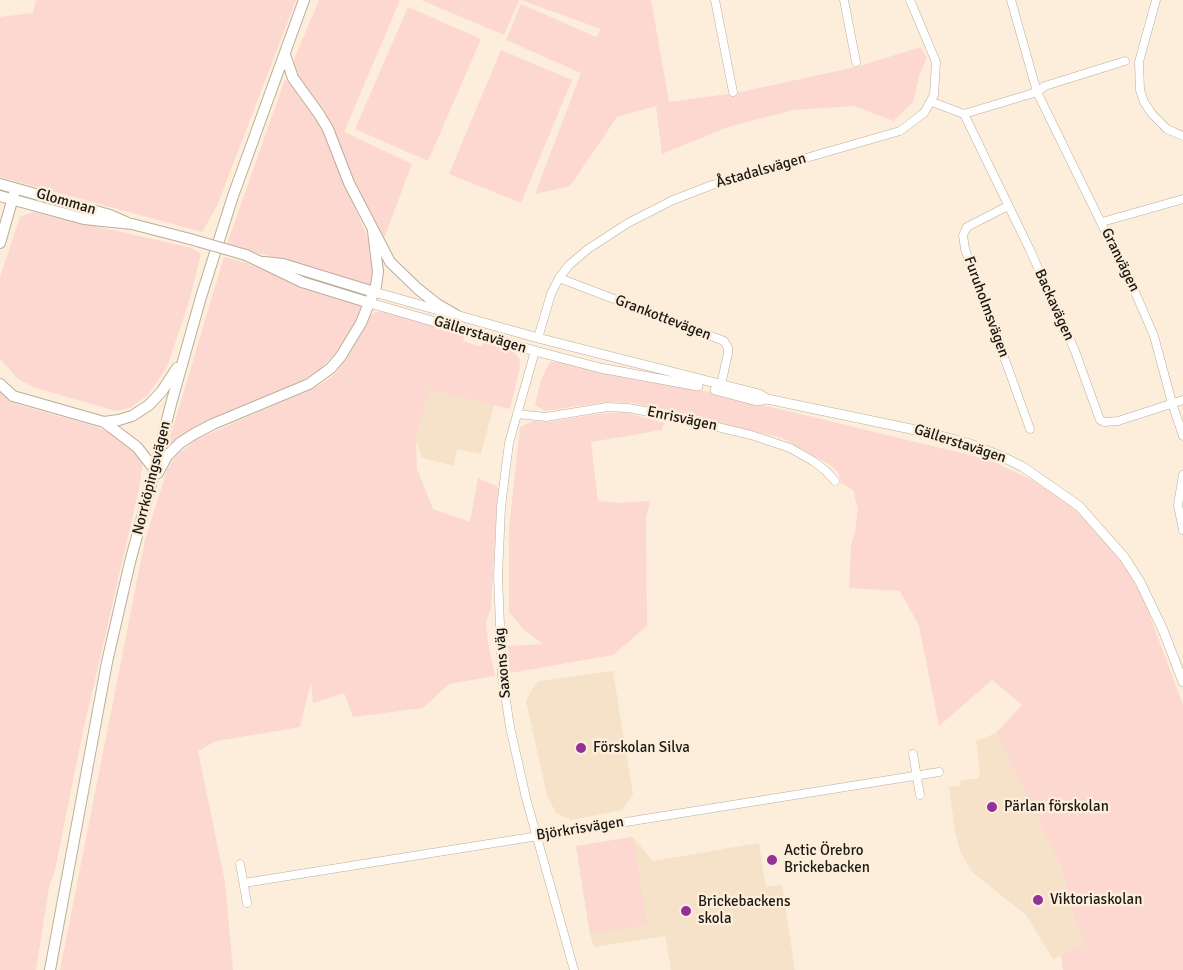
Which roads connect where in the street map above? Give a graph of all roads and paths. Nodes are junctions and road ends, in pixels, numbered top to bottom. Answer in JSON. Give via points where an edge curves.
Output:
{"nodes":[{"id":1,"x":304,"y":0,"type":"edge"},
{"id":2,"x":715,"y":0,"type":"edge"},
{"id":3,"x":844,"y":0,"type":"edge"},
{"id":4,"x":910,"y":0,"type":"edge"},
{"id":5,"x":1011,"y":0,"type":"edge"},
{"id":6,"x":1156,"y":0,"type":"edge"},
{"id":7,"x":285,"y":55,"type":"junction"},
{"id":8,"x":1125,"y":61,"type":"dead end"},
{"id":9,"x":856,"y":62,"type":"dead end"},
{"id":10,"x":733,"y":92,"type":"dead end"},
{"id":11,"x":1037,"y":92,"type":"junction"},
{"id":12,"x":932,"y":102,"type":"junction"},
{"id":13,"x":964,"y":114,"type":"junction"},
{"id":14,"x":1183,"y":136,"type":"edge"},
{"id":15,"x":0,"y":184,"type":"edge"},
{"id":16,"x":16,"y":188,"type":"junction"},
{"id":17,"x":0,"y":196,"type":"edge"},
{"id":18,"x":13,"y":200,"type":"junction"},
{"id":19,"x":1183,"y":200,"type":"edge"},
{"id":20,"x":1008,"y":206,"type":"junction"},
{"id":21,"x":1102,"y":222,"type":"junction"},
{"id":22,"x":132,"y":225,"type":"junction"},
{"id":23,"x":373,"y":231,"type":"junction"},
{"id":24,"x":0,"y":243,"type":"edge"},
{"id":25,"x":260,"y":261,"type":"junction"},
{"id":26,"x":558,"y":279,"type":"junction"},
{"id":27,"x":374,"y":291,"type":"junction"},
{"id":28,"x":370,"y":303,"type":"junction"},
{"id":29,"x":456,"y":315,"type":"junction"},
{"id":30,"x":538,"y":338,"type":"junction"},
{"id":31,"x":535,"y":351,"type":"junction"},
{"id":32,"x":183,"y":359,"type":"junction"},
{"id":33,"x":0,"y":384,"type":"edge"},
{"id":34,"x":721,"y":385,"type":"junction"},
{"id":35,"x":768,"y":399,"type":"junction"},
{"id":36,"x":1183,"y":400,"type":"edge"},
{"id":37,"x":1172,"y":403,"type":"junction"},
{"id":38,"x":517,"y":414,"type":"junction"},
{"id":39,"x":104,"y":422,"type":"junction"},
{"id":40,"x":1030,"y":429,"type":"dead end"},
{"id":41,"x":1183,"y":436,"type":"edge"},
{"id":42,"x":154,"y":470,"type":"junction"},
{"id":43,"x":1183,"y":475,"type":"edge"},
{"id":44,"x":835,"y":481,"type":"dead end"},
{"id":45,"x":150,"y":488,"type":"junction"},
{"id":46,"x":1183,"y":530,"type":"edge"},
{"id":47,"x":1183,"y":682,"type":"edge"},
{"id":48,"x":914,"y":754,"type":"dead end"},
{"id":49,"x":939,"y":771,"type":"dead end"},
{"id":50,"x":917,"y":775,"type":"junction"},
{"id":51,"x":920,"y":795,"type":"dead end"},
{"id":52,"x":536,"y":836,"type":"junction"},
{"id":53,"x":240,"y":864,"type":"dead end"},
{"id":54,"x":244,"y":883,"type":"junction"},
{"id":55,"x":248,"y":903,"type":"dead end"},
{"id":56,"x":50,"y":970,"type":"edge"},
{"id":57,"x":574,"y":970,"type":"edge"}],
"edges":[{"from":1,"to":7,"type":"main road","name":"Norrköpingsvägen"},
{"from":2,"to":10,"type":"street"},
{"from":3,"to":9,"type":"street"},
{"from":4,"to":12,"type":"street","via":[[936,62]]},
{"from":5,"to":11,"type":"street","name":"Granvägen"},
{"from":6,"to":14,"type":"street","via":[[1139,62],[1140,90],[1152,114],[1167,129]]},
{"from":7,"to":23,"type":"main road","via":[[293,78],[328,129]]},
{"from":7,"to":32,"type":"main road","name":"Norrköpingsvägen","via":[[230,207]]},
{"from":8,"to":11,"type":"street"},
{"from":11,"to":13,"type":"street"},
{"from":11,"to":21,"type":"street","name":"Granvägen"},
{"from":12,"to":13,"type":"street"},
{"from":12,"to":26,"type":"street","name":"Åstadalsvägen","via":[[900,131],[712,185],[651,210],[588,249]]},
{"from":13,"to":20,"type":"street","name":"Backavägen"},
{"from":15,"to":16,"type":"main road","name":"Glomman"},
{"from":16,"to":18,"type":"main road"},
{"from":16,"to":22,"type":"main road","name":"Glomman","via":[[110,214]]},
{"from":17,"to":18,"type":"main road","name":"Glomman"},
{"from":18,"to":22,"type":"main road","name":"Glomman","via":[[84,219]]},
{"from":18,"to":24,"type":"main road"},
{"from":19,"to":21,"type":"street"},
{"from":20,"to":37,"type":"street","name":"Backavägen","via":[[1075,351],[1100,420],[1118,421]]},
{"from":20,"to":40,"type":"street","name":"Furuholmsvägen","via":[[967,227],[963,235]]},
{"from":21,"to":37,"type":"street","name":"Granvägen","via":[[1151,328]]},
{"from":22,"to":25,"type":"main road","name":"Glomman","bridge":true},
{"from":23,"to":27,"type":"main road","via":[[378,272]]},
{"from":23,"to":29,"type":"main road","via":[[390,262],[405,279]]},
{"from":25,"to":27,"type":"main road","name":"Glomman"},
{"from":25,"to":28,"type":"main road","name":"Glomman","via":[[302,282]]},
{"from":26,"to":30,"type":"street","name":"Åstadalsvägen"},
{"from":26,"to":34,"type":"street","name":"Grankottevägen","via":[[724,341],[729,348]]},
{"from":27,"to":28,"type":"main road"},
{"from":27,"to":29,"type":"street","name":"Gällerstavägen"},
{"from":28,"to":31,"type":"street","name":"Gällerstavägen"},
{"from":28,"to":45,"type":"main road","via":[[331,368],[309,384],[194,434],[167,456]]},
{"from":29,"to":30,"type":"street","name":"Gällerstavägen"},
{"from":30,"to":31,"type":"street"},
{"from":30,"to":34,"type":"street","name":"Gällerstavägen"},
{"from":31,"to":35,"type":"street","name":"Gällerstavägen","via":[[757,401]]},
{"from":31,"to":38,"type":"street","name":"Saxons väg"},
{"from":32,"to":39,"type":"main road","via":[[149,405],[132,416]]},
{"from":32,"to":42,"type":"main road","name":"Norrköpingsvägen"},
{"from":33,"to":39,"type":"main road","via":[[13,396]]},
{"from":34,"to":35,"type":"street","name":"Gällerstavägen"},
{"from":35,"to":47,"type":"street","name":"Gällerstavägen","via":[[930,433],[967,443],[1023,467],[1080,506],[1124,557],[1163,630]]},
{"from":36,"to":37,"type":"street","name":"Backavägen"},
{"from":37,"to":41,"type":"street","name":"Granvägen"},
{"from":38,"to":44,"type":"street","name":"Enrisvägen","via":[[546,417],[607,407],[671,416],[790,448],[813,461]]},
{"from":38,"to":52,"type":"street","name":"Saxons väg","via":[[509,442],[498,535],[499,622],[510,728]]},
{"from":39,"to":42,"type":"main road","via":[[137,447]]},
{"from":42,"to":45,"type":"main road","name":"Norrköpingsvägen"},
{"from":43,"to":46,"type":"street","via":[[1178,505]]},
{"from":45,"to":56,"type":"main road","name":"Norrköpingsvägen","via":[[107,662]]},
{"from":48,"to":50,"type":"street"},
{"from":49,"to":50,"type":"street","name":"Björkrisvägen"},
{"from":50,"to":51,"type":"street"},
{"from":50,"to":52,"type":"street","name":"Björkrisvägen"},
{"from":52,"to":54,"type":"street","name":"Björkrisvägen"},
{"from":52,"to":57,"type":"street","name":"Saxons väg"},
{"from":53,"to":54,"type":"street"},
{"from":54,"to":55,"type":"street"}]}
